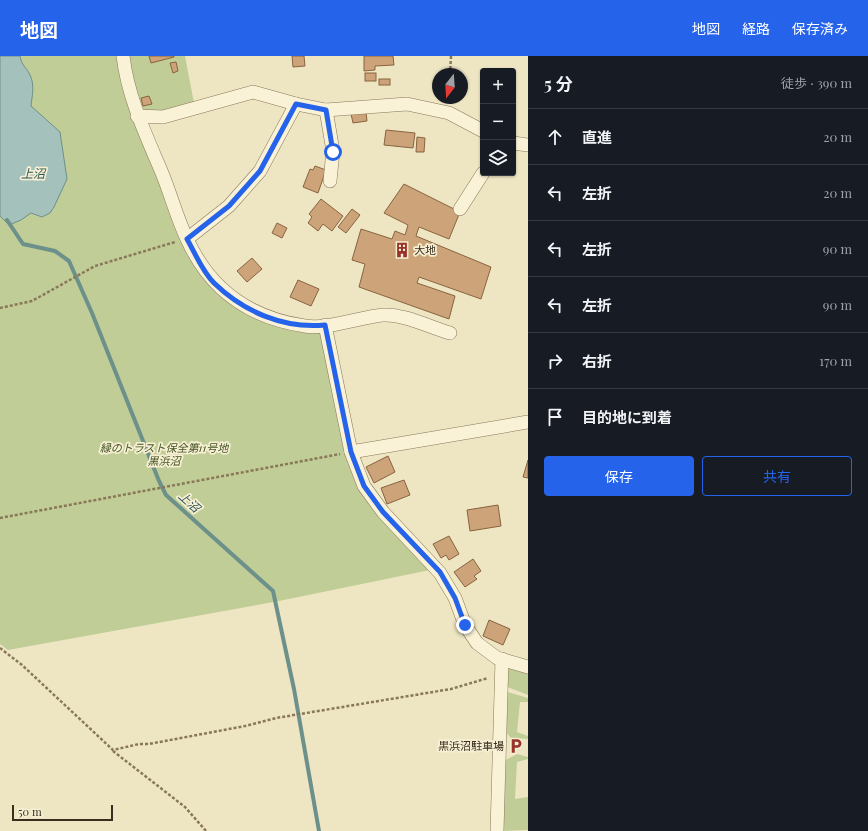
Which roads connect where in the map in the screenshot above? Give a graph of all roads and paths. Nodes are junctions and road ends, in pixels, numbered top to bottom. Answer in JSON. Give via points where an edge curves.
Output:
{"nodes":[{"id":1,"x":123,"y":56,"type":"edge"},
{"id":2,"x":451,"y":56,"type":"edge"},
{"id":3,"x":450,"y":68,"type":"edge"},
{"id":4,"x":296,"y":104,"type":"junction"},
{"id":5,"x":326,"y":110,"type":"junction"},
{"id":6,"x":137,"y":116,"type":"junction"},
{"id":7,"x":480,"y":129,"type":"edge"},
{"id":8,"x":516,"y":143,"type":"edge"},
{"id":9,"x":528,"y":145,"type":"edge"},
{"id":10,"x":481,"y":176,"type":"edge"},
{"id":11,"x":330,"y":181,"type":"dead end"},
{"id":12,"x":460,"y":209,"type":"dead end"},
{"id":13,"x":187,"y":239,"type":"junction"},
{"id":14,"x":0,"y":308,"type":"edge"},
{"id":15,"x":325,"y":325,"type":"junction"},
{"id":16,"x":450,"y":334,"type":"dead end"},
{"id":17,"x":528,"y":422,"type":"edge"},
{"id":18,"x":351,"y":452,"type":"junction"},
{"id":19,"x":0,"y":518,"type":"edge"},
{"id":20,"x":0,"y":648,"type":"edge"},
{"id":21,"x":502,"y":659,"type":"junction"},
{"id":22,"x":528,"y":667,"type":"edge"},
{"id":23,"x":502,"y":674,"type":"junction"},
{"id":24,"x":113,"y":750,"type":"junction"},
{"id":25,"x":206,"y":831,"type":"edge"},
{"id":26,"x":497,"y":831,"type":"edge"}],
"edges":[{"from":1,"to":6,"type":"street"},
{"from":2,"to":3,"type":"path"},
{"from":4,"to":5,"type":"street"},
{"from":4,"to":6,"type":"street","via":[[253,92],[163,117]]},
{"from":4,"to":13,"type":"street","via":[[260,171],[229,206]]},
{"from":5,"to":7,"type":"street","via":[[407,104],[448,113]]},
{"from":5,"to":11,"type":"street","via":[[333,152]]},
{"from":6,"to":13,"type":"street"},
{"from":8,"to":9,"type":"street"},
{"from":10,"to":12,"type":"street"},
{"from":13,"to":14,"type":"path","via":[[95,266],[32,302]]},
{"from":13,"to":15,"type":"street","via":[[202,268],[214,283],[242,305],[285,323],[307,327]]},
{"from":15,"to":16,"type":"street","via":[[384,315]]},
{"from":15,"to":18,"type":"street"},
{"from":17,"to":18,"type":"street"},
{"from":18,"to":19,"type":"path"},
{"from":18,"to":21,"type":"street","via":[[364,486],[383,512],[440,572],[455,598],[465,625],[477,643]]},
{"from":20,"to":24,"type":"path","via":[[22,665]]},
{"from":21,"to":22,"type":"street"},
{"from":21,"to":23,"type":"street"},
{"from":23,"to":24,"type":"path","via":[[451,689],[276,718]]},
{"from":23,"to":26,"type":"street"},
{"from":24,"to":25,"type":"path","via":[[185,807]]}]}
